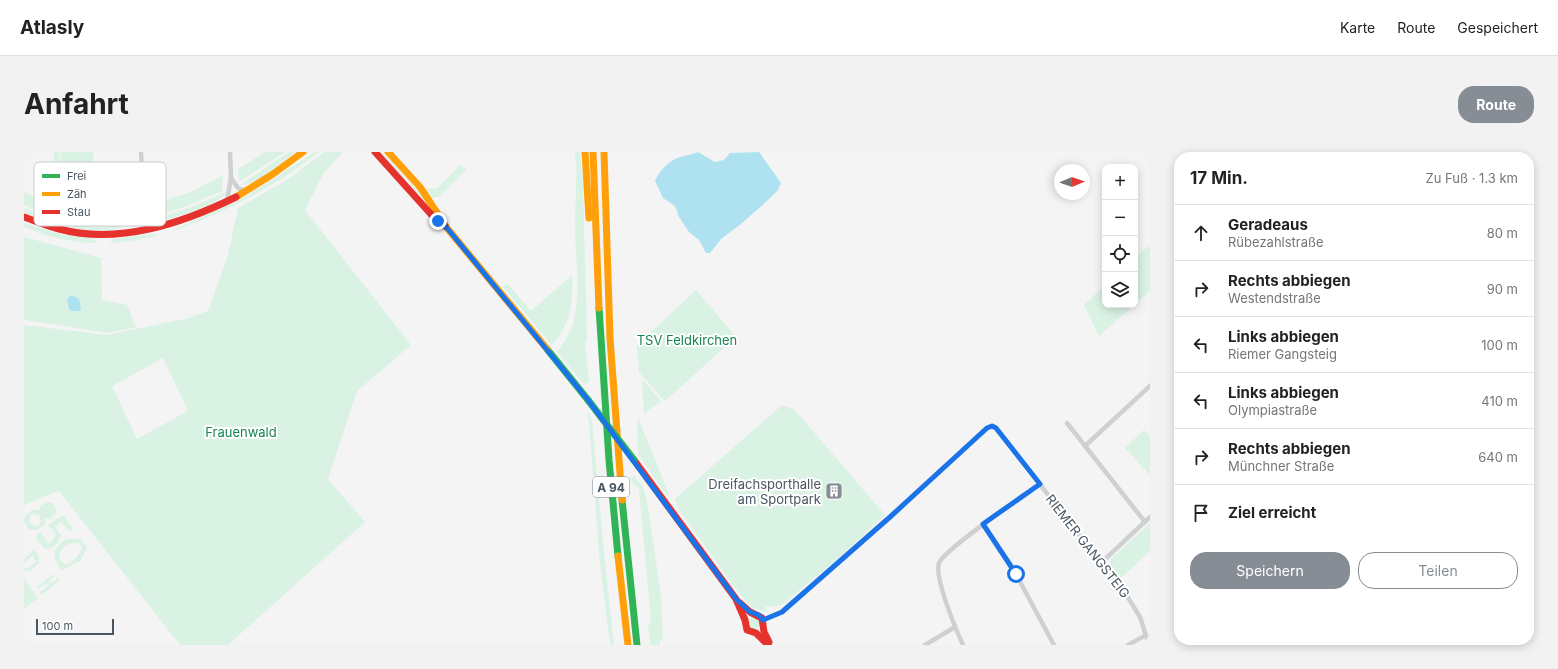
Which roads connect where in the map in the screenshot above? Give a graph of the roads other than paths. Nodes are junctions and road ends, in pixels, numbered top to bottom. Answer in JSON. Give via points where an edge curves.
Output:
{"nodes":[{"id":1,"x":141,"y":152,"type":"edge"},
{"id":2,"x":230,"y":152,"type":"edge"},
{"id":3,"x":303,"y":152,"type":"edge"},
{"id":4,"x":375,"y":152,"type":"edge"},
{"id":5,"x":388,"y":152,"type":"edge"},
{"id":6,"x":585,"y":152,"type":"edge"},
{"id":7,"x":594,"y":152,"type":"edge"},
{"id":8,"x":604,"y":152,"type":"edge"},
{"id":9,"x":141,"y":162,"type":"edge"},
{"id":10,"x":232,"y":178,"type":"junction"},
{"id":11,"x":246,"y":191,"type":"junction"},
{"id":12,"x":227,"y":201,"type":"junction"},
{"id":13,"x":24,"y":217,"type":"edge"},
{"id":14,"x":34,"y":221,"type":"edge"},
{"id":15,"x":166,"y":224,"type":"edge"},
{"id":16,"x":46,"y":226,"type":"edge"},
{"id":17,"x":145,"y":226,"type":"edge"},
{"id":18,"x":159,"y":226,"type":"edge"},
{"id":19,"x":447,"y":228,"type":"junction"},
{"id":20,"x":146,"y":230,"type":"junction"},
{"id":21,"x":596,"y":238,"type":"junction"},
{"id":22,"x":1150,"y":386,"type":"edge"},
{"id":23,"x":1067,"y":422,"type":"dead end"},
{"id":24,"x":1085,"y":446,"type":"junction"},
{"id":25,"x":1040,"y":484,"type":"junction"},
{"id":26,"x":1150,"y":518,"type":"edge"},
{"id":27,"x":1145,"y":522,"type":"junction"},
{"id":28,"x":983,"y":524,"type":"junction"},
{"id":29,"x":1102,"y":562,"type":"junction"},
{"id":30,"x":736,"y":599,"type":"junction"},
{"id":31,"x":753,"y":614,"type":"junction"},
{"id":32,"x":745,"y":620,"type":"junction"},
{"id":33,"x":763,"y":620,"type":"junction"},
{"id":34,"x":955,"y":627,"type":"junction"},
{"id":35,"x":763,"y":628,"type":"junction"},
{"id":36,"x":756,"y":633,"type":"junction"},
{"id":37,"x":1146,"y":635,"type":"junction"},
{"id":38,"x":628,"y":645,"type":"edge"},
{"id":39,"x":637,"y":645,"type":"edge"},
{"id":40,"x":770,"y":645,"type":"edge"},
{"id":41,"x":925,"y":645,"type":"edge"},
{"id":42,"x":962,"y":645,"type":"edge"},
{"id":43,"x":1054,"y":645,"type":"edge"},
{"id":44,"x":1128,"y":645,"type":"edge"},
{"id":45,"x":1149,"y":645,"type":"edge"}],
"edges":[{"from":1,"to":9,"type":"street"},
{"from":2,"to":10,"type":"street"},
{"from":3,"to":11,"type":"main road","via":[[279,171]]},
{"from":4,"to":19,"type":"main road","via":[[438,222]]},
{"from":5,"to":19,"type":"main road","via":[[420,187]]},
{"from":6,"to":21,"type":"main road","via":[[590,219]]},
{"from":7,"to":21,"type":"main road","number":"A 94"},
{"from":8,"to":39,"type":"main road","number":"A 94","via":[[614,407]]},
{"from":10,"to":11,"type":"street","via":[[238,188]]},
{"from":10,"to":12,"type":"street"},
{"from":11,"to":12,"type":"main road"},
{"from":12,"to":15,"type":"main road"},
{"from":13,"to":14,"type":"main road"},
{"from":16,"to":20,"type":"main road","via":[[88,234]]},
{"from":17,"to":20,"type":"street"},
{"from":18,"to":20,"type":"main road"},
{"from":19,"to":30,"type":"main road","bridge":true,"via":[[588,400]]},
{"from":21,"to":38,"type":"main road","number":"A 94","via":[[612,504]]},
{"from":22,"to":24,"type":"street"},
{"from":23,"to":24,"type":"street"},
{"from":24,"to":27,"type":"street"},
{"from":25,"to":28,"type":"street"},
{"from":25,"to":29,"type":"street","name":"RIEMER GANGSTEIG"},
{"from":25,"to":33,"type":"street","name":"RIEMER GANGSTEIG","via":[[996,428],[987,428],[782,612]]},
{"from":26,"to":27,"type":"street"},
{"from":27,"to":29,"type":"street"},
{"from":28,"to":34,"type":"street","via":[[942,557],[938,564],[938,574]]},
{"from":28,"to":43,"type":"street","via":[[1010,563]]},
{"from":29,"to":37,"type":"street","name":"RIEMER GANGSTEIG","via":[[1137,610]]},
{"from":30,"to":31,"type":"main road"},
{"from":30,"to":32,"type":"main road"},
{"from":31,"to":32,"type":"main road"},
{"from":31,"to":33,"type":"main road","via":[[759,615]]},
{"from":32,"to":36,"type":"main road","via":[[747,630]]},
{"from":33,"to":35,"type":"main road"},
{"from":34,"to":41,"type":"street"},
{"from":34,"to":42,"type":"street"},
{"from":35,"to":36,"type":"main road"},
{"from":35,"to":40,"type":"main road"},
{"from":36,"to":40,"type":"main road"},
{"from":37,"to":44,"type":"street"},
{"from":37,"to":45,"type":"street","name":"RIEMER GANGSTEIG"}]}
